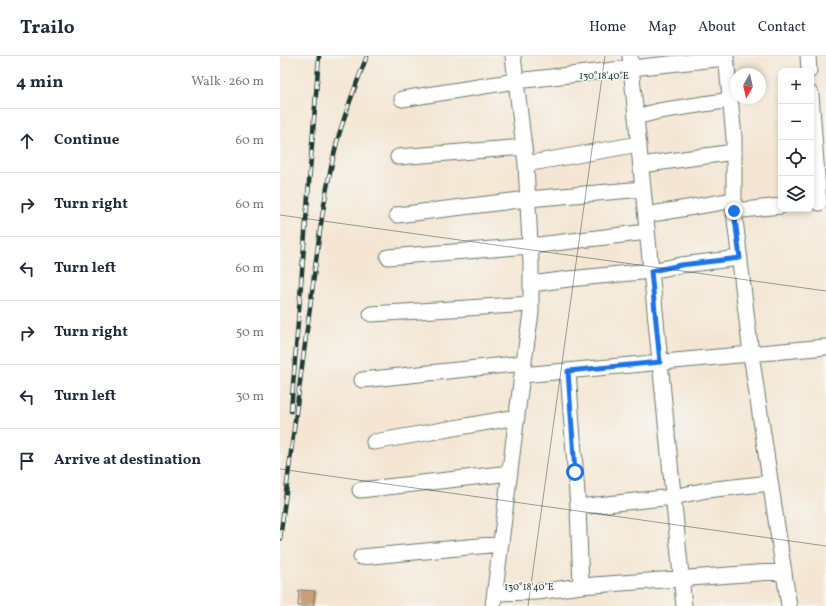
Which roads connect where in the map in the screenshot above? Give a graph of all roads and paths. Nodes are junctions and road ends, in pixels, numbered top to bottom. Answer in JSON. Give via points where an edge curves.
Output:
{"nodes":[{"id":1,"x":512,"y":56,"type":"edge"},
{"id":2,"x":808,"y":56,"type":"edge"},
{"id":3,"x":726,"y":57,"type":"edge"},
{"id":4,"x":630,"y":62,"type":"edge"},
{"id":5,"x":809,"y":68,"type":"edge"},
{"id":6,"x":516,"y":81,"type":"junction"},
{"id":7,"x":402,"y":99,"type":"dead end"},
{"id":8,"x":730,"y":100,"type":"joint"},
{"id":9,"x":730,"y":104,"type":"edge"},
{"id":10,"x":812,"y":104,"type":"edge"},
{"id":11,"x":636,"y":117,"type":"junction"},
{"id":12,"x":638,"y":144,"type":"junction"},
{"id":13,"x":524,"y":147,"type":"junction"},
{"id":14,"x":734,"y":152,"type":"junction"},
{"id":15,"x":398,"y":157,"type":"dead end"},
{"id":16,"x":526,"y":164,"type":"junction"},
{"id":17,"x":641,"y":165,"type":"junction"},
{"id":18,"x":643,"y":189,"type":"junction"},
{"id":19,"x":528,"y":199,"type":"junction"},
{"id":20,"x":819,"y":203,"type":"edge"},
{"id":21,"x":734,"y":206,"type":"junction"},
{"id":22,"x":778,"y":206,"type":"edge"},
{"id":23,"x":646,"y":215,"type":"junction"},
{"id":24,"x":397,"y":216,"type":"dead end"},
{"id":25,"x":647,"y":232,"type":"junction"},
{"id":26,"x":530,"y":246,"type":"junction"},
{"id":27,"x":388,"y":257,"type":"dead end"},
{"id":28,"x":740,"y":258,"type":"junction"},
{"id":29,"x":651,"y":271,"type":"junction"},
{"id":30,"x":531,"y":284,"type":"junction"},
{"id":31,"x":531,"y":304,"type":"junction"},
{"id":32,"x":371,"y":314,"type":"dead end"},
{"id":33,"x":826,"y":348,"type":"edge"},
{"id":34,"x":751,"y":354,"type":"junction"},
{"id":35,"x":660,"y":362,"type":"junction"},
{"id":36,"x":523,"y":369,"type":"junction"},
{"id":37,"x":568,"y":371,"type":"junction"},
{"id":38,"x":362,"y":380,"type":"dead end"},
{"id":39,"x":517,"y":417,"type":"junction"},
{"id":40,"x":374,"y":442,"type":"dead end"},
{"id":41,"x":510,"y":473,"type":"junction"},
{"id":42,"x":770,"y":483,"type":"junction"},
{"id":43,"x":360,"y":490,"type":"dead end"},
{"id":44,"x":673,"y":497,"type":"junction"},
{"id":45,"x":578,"y":507,"type":"junction"},
{"id":46,"x":501,"y":544,"type":"junction"},
{"id":47,"x":361,"y":557,"type":"dead end"},
{"id":48,"x":784,"y":570,"type":"junction"},
{"id":49,"x":681,"y":579,"type":"junction"},
{"id":50,"x":580,"y":586,"type":"junction"},
{"id":51,"x":494,"y":599,"type":"edge"},
{"id":52,"x":684,"y":606,"type":"edge"},
{"id":53,"x":789,"y":606,"type":"edge"}],
"edges":[{"from":1,"to":6,"type":"street"},
{"from":2,"to":5,"type":"street"},
{"from":3,"to":4,"type":"street"},
{"from":3,"to":8,"type":"street"},
{"from":4,"to":6,"type":"street"},
{"from":4,"to":11,"type":"street"},
{"from":6,"to":7,"type":"street"},
{"from":6,"to":13,"type":"street"},
{"from":8,"to":11,"type":"street"},
{"from":9,"to":14,"type":"street"},
{"from":10,"to":20,"type":"street"},
{"from":11,"to":12,"type":"street"},
{"from":12,"to":16,"type":"street"},
{"from":12,"to":17,"type":"street"},
{"from":13,"to":15,"type":"street"},
{"from":13,"to":16,"type":"street"},
{"from":14,"to":17,"type":"street"},
{"from":14,"to":21,"type":"street"},
{"from":16,"to":19,"type":"street"},
{"from":17,"to":18,"type":"street"},
{"from":18,"to":19,"type":"street"},
{"from":18,"to":23,"type":"street"},
{"from":19,"to":24,"type":"street"},
{"from":19,"to":26,"type":"street"},
{"from":21,"to":22,"type":"street"},
{"from":21,"to":23,"type":"street"},
{"from":21,"to":28,"type":"street"},
{"from":23,"to":25,"type":"street"},
{"from":25,"to":26,"type":"street"},
{"from":25,"to":29,"type":"street"},
{"from":26,"to":27,"type":"street"},
{"from":26,"to":30,"type":"street"},
{"from":28,"to":29,"type":"street"},
{"from":28,"to":34,"type":"street"},
{"from":29,"to":30,"type":"street"},
{"from":29,"to":35,"type":"street"},
{"from":30,"to":31,"type":"street"},
{"from":31,"to":32,"type":"street"},
{"from":31,"to":36,"type":"street"},
{"from":33,"to":34,"type":"street"},
{"from":34,"to":35,"type":"street"},
{"from":34,"to":42,"type":"street"},
{"from":35,"to":37,"type":"street"},
{"from":35,"to":44,"type":"street"},
{"from":36,"to":37,"type":"street"},
{"from":36,"to":38,"type":"street"},
{"from":36,"to":39,"type":"street"},
{"from":37,"to":45,"type":"street"},
{"from":39,"to":40,"type":"street"},
{"from":39,"to":41,"type":"street"},
{"from":41,"to":43,"type":"street"},
{"from":41,"to":46,"type":"street"},
{"from":42,"to":44,"type":"street","via":[[707,490]]},
{"from":42,"to":48,"type":"street"},
{"from":44,"to":45,"type":"street"},
{"from":44,"to":49,"type":"street"},
{"from":45,"to":50,"type":"street"},
{"from":46,"to":47,"type":"street"},
{"from":46,"to":51,"type":"street"},
{"from":48,"to":49,"type":"street"},
{"from":48,"to":53,"type":"street"},
{"from":49,"to":50,"type":"street"},
{"from":49,"to":52,"type":"street"},
{"from":50,"to":51,"type":"street"}]}
